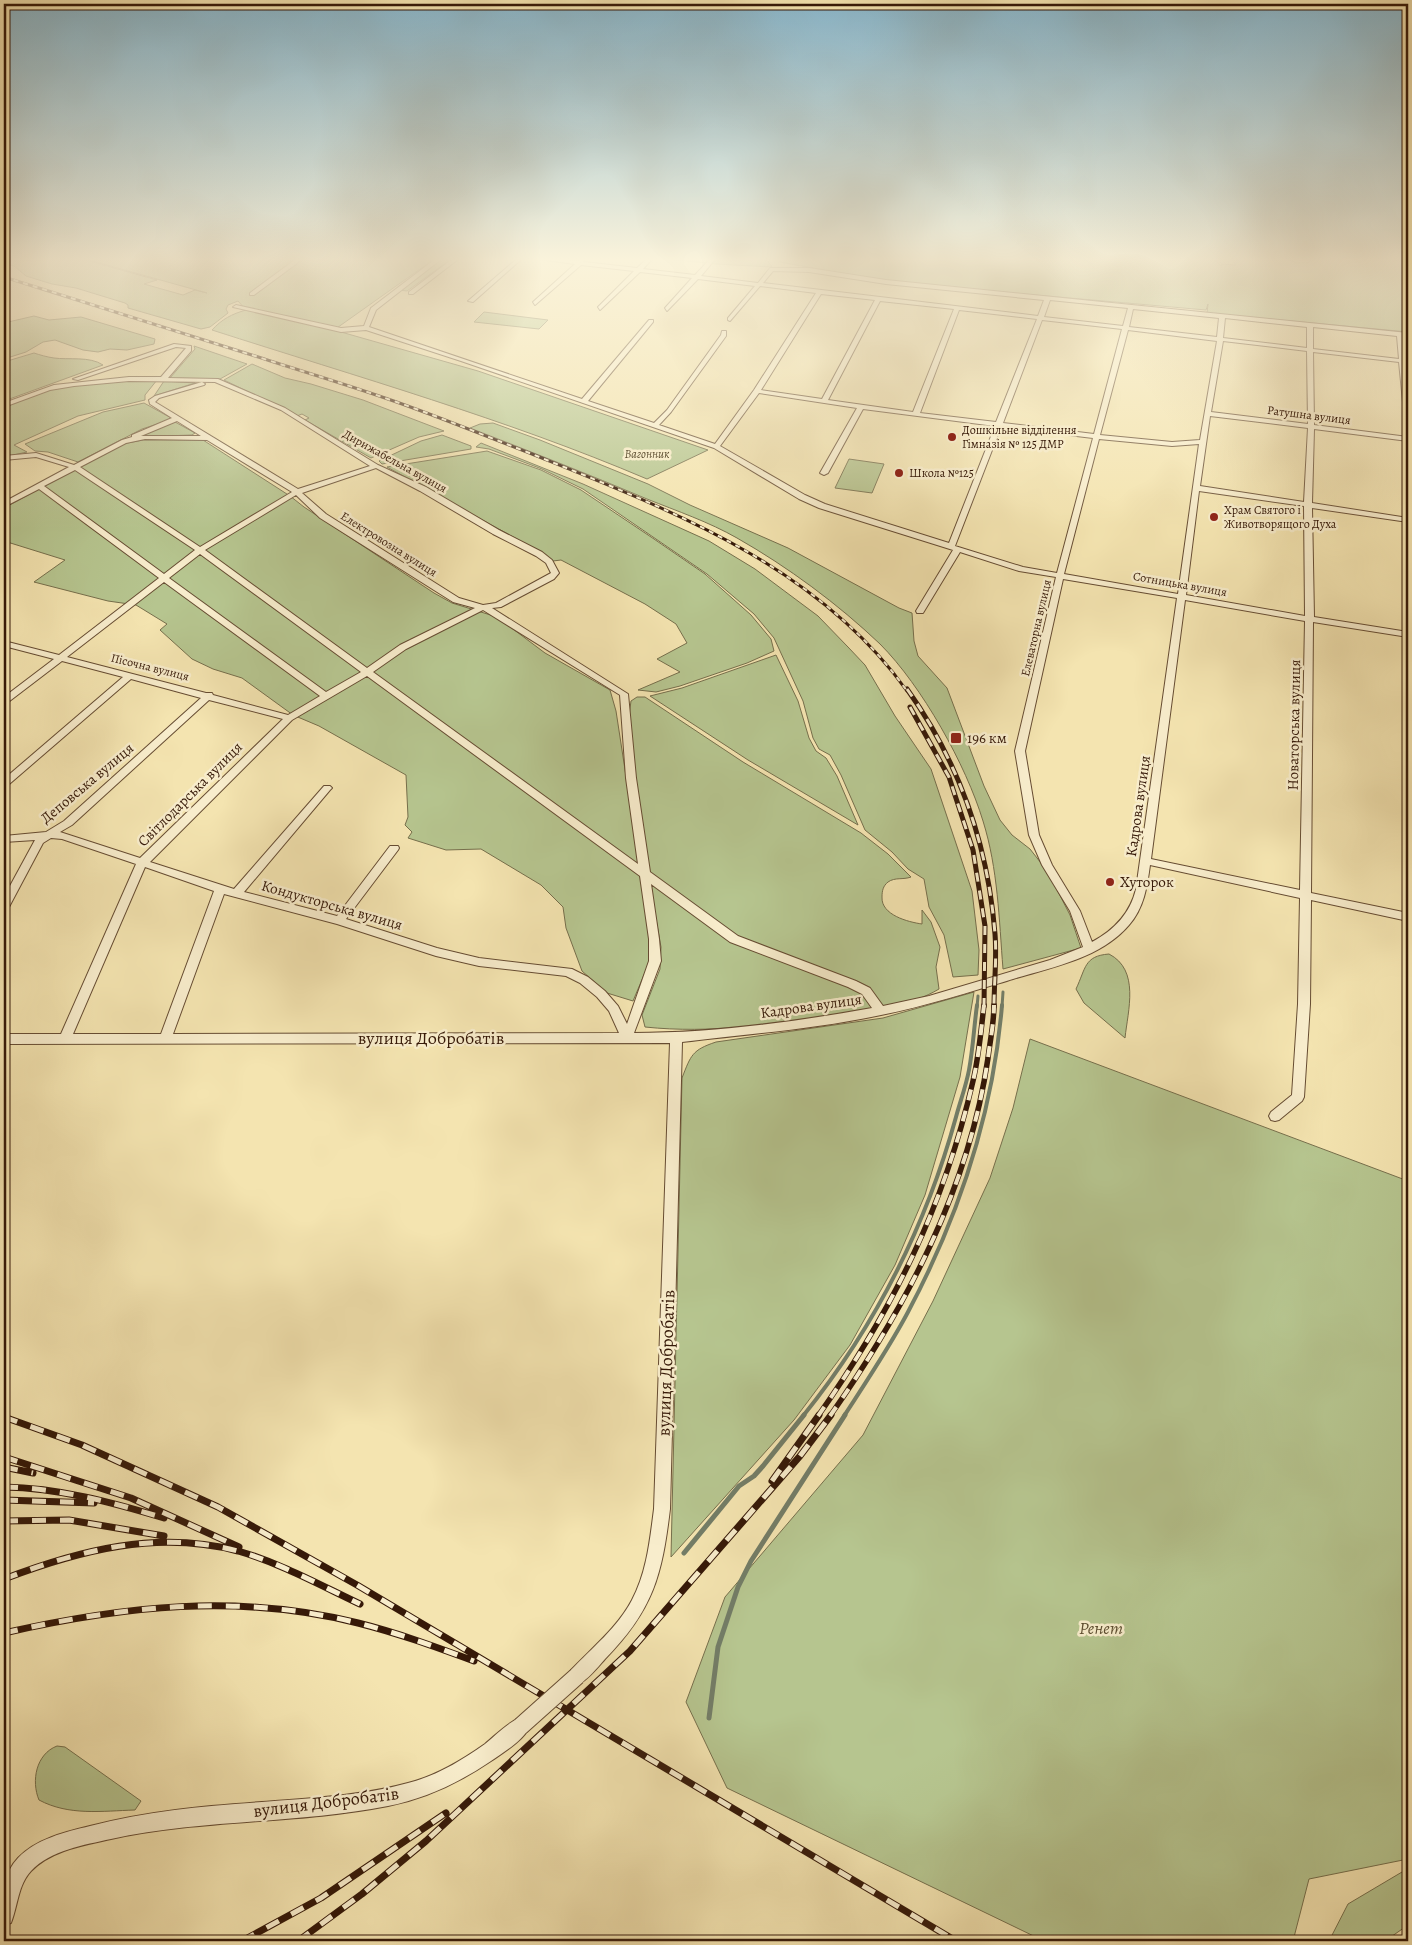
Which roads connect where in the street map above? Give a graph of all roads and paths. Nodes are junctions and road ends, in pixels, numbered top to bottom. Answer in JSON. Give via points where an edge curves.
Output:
{"nodes":[{"id":1,"x":168,"y":348,"type":"edge"},
{"id":2,"x":189,"y":348,"type":"edge"},
{"id":3,"x":425,"y":348,"type":"edge"},
{"id":4,"x":629,"y":348,"type":"edge"},
{"id":5,"x":715,"y":348,"type":"edge"},
{"id":6,"x":784,"y":348,"type":"edge"},
{"id":7,"x":852,"y":348,"type":"edge"},
{"id":8,"x":942,"y":348,"type":"edge"},
{"id":9,"x":1029,"y":348,"type":"edge"},
{"id":10,"x":1121,"y":348,"type":"edge"},
{"id":11,"x":1219,"y":348,"type":"edge"},
{"id":12,"x":1289,"y":348,"type":"edge"},
{"id":13,"x":1401,"y":348,"type":"edge"},
{"id":14,"x":1309,"y":350,"type":"junction"},
{"id":15,"x":1402,"y":361,"type":"junction"},
{"id":16,"x":163,"y":379,"type":"junction"},
{"id":17,"x":216,"y":380,"type":"junction"},
{"id":18,"x":48,"y":389,"type":"junction"},
{"id":19,"x":757,"y":390,"type":"junction"},
{"id":20,"x":825,"y":400,"type":"junction"},
{"id":21,"x":584,"y":401,"type":"junction"},
{"id":22,"x":4,"y":404,"type":"edge"},
{"id":23,"x":862,"y":406,"type":"junction"},
{"id":24,"x":916,"y":414,"type":"junction"},
{"id":25,"x":1208,"y":414,"type":"junction"},
{"id":26,"x":178,"y":419,"type":"junction"},
{"id":27,"x":1408,"y":422,"type":"edge"},
{"id":28,"x":999,"y":424,"type":"junction"},
{"id":29,"x":656,"y":425,"type":"junction"},
{"id":30,"x":1311,"y":426,"type":"junction"},
{"id":31,"x":1098,"y":437,"type":"junction"},
{"id":32,"x":206,"y":438,"type":"junction"},
{"id":33,"x":1408,"y":439,"type":"edge"},
{"id":34,"x":124,"y":441,"type":"junction"},
{"id":35,"x":1203,"y":442,"type":"junction"},
{"id":36,"x":1172,"y":444,"type":"junction"},
{"id":37,"x":716,"y":447,"type":"junction"},
{"id":38,"x":1194,"y":454,"type":"junction"},
{"id":39,"x":4,"y":458,"type":"edge"},
{"id":40,"x":376,"y":466,"type":"junction"},
{"id":41,"x":75,"y":467,"type":"junction"},
{"id":42,"x":824,"y":473,"type":"dead end"},
{"id":43,"x":39,"y":486,"type":"junction"},
{"id":44,"x":1197,"y":488,"type":"junction"},
{"id":45,"x":297,"y":492,"type":"junction"},
{"id":46,"x":4,"y":505,"type":"edge"},
{"id":47,"x":1308,"y":505,"type":"junction"},
{"id":48,"x":1408,"y":520,"type":"edge"},
{"id":49,"x":954,"y":548,"type":"junction"},
{"id":50,"x":200,"y":550,"type":"junction"},
{"id":51,"x":555,"y":572,"type":"joint"},
{"id":52,"x":1060,"y":576,"type":"junction"},
{"id":53,"x":164,"y":577,"type":"junction"},
{"id":54,"x":1182,"y":596,"type":"junction"},
{"id":55,"x":483,"y":607,"type":"junction"},
{"id":56,"x":920,"y":611,"type":"dead end"},
{"id":57,"x":1309,"y":620,"type":"junction"},
{"id":58,"x":1408,"y":634,"type":"edge"},
{"id":59,"x":4,"y":642,"type":"edge"},
{"id":60,"x":62,"y":658,"type":"junction"},
{"id":61,"x":367,"y":672,"type":"junction"},
{"id":62,"x":130,"y":676,"type":"junction"},
{"id":63,"x":209,"y":695,"type":"junction"},
{"id":64,"x":325,"y":696,"type":"junction"},
{"id":65,"x":4,"y":701,"type":"edge"},
{"id":66,"x":290,"y":718,"type":"junction"},
{"id":67,"x":4,"y":784,"type":"edge"},
{"id":68,"x":328,"y":788,"type":"dead end"},
{"id":69,"x":50,"y":835,"type":"junction"},
{"id":70,"x":4,"y":839,"type":"edge"},
{"id":71,"x":394,"y":848,"type":"dead end"},
{"id":72,"x":1146,"y":860,"type":"junction"},
{"id":73,"x":142,"y":863,"type":"junction"},
{"id":74,"x":643,"y":871,"type":"junction"},
{"id":75,"x":220,"y":889,"type":"junction"},
{"id":76,"x":236,"y":894,"type":"junction"},
{"id":77,"x":1306,"y":894,"type":"junction"},
{"id":78,"x":4,"y":907,"type":"edge"},
{"id":79,"x":1408,"y":917,"type":"edge"},
{"id":80,"x":340,"y":921,"type":"junction"},
{"id":81,"x":1089,"y":949,"type":"junction"},
{"id":82,"x":880,"y":1011,"type":"junction"},
{"id":83,"x":626,"y":1036,"type":"junction"},
{"id":84,"x":676,"y":1038,"type":"junction"},
{"id":85,"x":4,"y":1039,"type":"edge"},
{"id":86,"x":65,"y":1039,"type":"junction"},
{"id":87,"x":165,"y":1039,"type":"junction"},
{"id":88,"x":1275,"y":1116,"type":"dead end"},
{"id":89,"x":4,"y":1916,"type":"edge"}],
"edges":[{"from":1,"to":18,"type":"street"},
{"from":2,"to":16,"type":"street"},
{"from":3,"to":21,"type":"street","name":"Сотницька вулиця"},
{"from":4,"to":21,"type":"street"},
{"from":5,"to":29,"type":"street"},
{"from":6,"to":19,"type":"street"},
{"from":7,"to":20,"type":"street"},
{"from":8,"to":24,"type":"street"},
{"from":9,"to":28,"type":"street"},
{"from":10,"to":31,"type":"street","name":"Елеваторна вулиця"},
{"from":11,"to":25,"type":"street","name":"Кадрова вулиця"},
{"from":12,"to":14,"type":"street"},
{"from":13,"to":15,"type":"street"},
{"from":14,"to":15,"type":"street"},
{"from":14,"to":30,"type":"street","name":"Новаторська вулиця"},
{"from":15,"to":27,"type":"street"},
{"from":16,"to":17,"type":"street"},
{"from":16,"to":18,"type":"street","via":[[74,384]]},
{"from":17,"to":26,"type":"street","name":"Електровозна вулиця","via":[[151,400],[152,404]]},
{"from":17,"to":40,"type":"street","name":"Дирижабельна вулиця","via":[[283,409]]},
{"from":18,"to":22,"type":"street"},
{"from":19,"to":20,"type":"street"},
{"from":19,"to":37,"type":"street"},
{"from":20,"to":23,"type":"street"},
{"from":21,"to":29,"type":"street","name":"Сотницька вулиця"},
{"from":23,"to":24,"type":"street"},
{"from":23,"to":42,"type":"street"},
{"from":24,"to":28,"type":"street"},
{"from":25,"to":30,"type":"street","name":"Ратушна вулиця"},
{"from":25,"to":35,"type":"street","name":"Кадрова вулиця"},
{"from":26,"to":32,"type":"street","name":"Електровозна вулиця"},
{"from":26,"to":34,"type":"street"},
{"from":28,"to":31,"type":"street"},
{"from":28,"to":49,"type":"street"},
{"from":29,"to":37,"type":"street","name":"Сотницька вулиця"},
{"from":30,"to":33,"type":"street","name":"Ратушна вулиця"},
{"from":30,"to":47,"type":"street","name":"Новаторська вулиця"},
{"from":31,"to":36,"type":"street"},
{"from":31,"to":52,"type":"street","name":"Елеваторна вулиця"},
{"from":32,"to":34,"type":"street","via":[[167,436]]},
{"from":32,"to":45,"type":"street","name":"Електровозна вулиця"},
{"from":34,"to":41,"type":"street"},
{"from":35,"to":36,"type":"street"},
{"from":35,"to":38,"type":"street","name":"Кадрова вулиця"},
{"from":36,"to":38,"type":"street"},
{"from":37,"to":49,"type":"street","name":"Сотницька вулиця","via":[[802,498]]},
{"from":38,"to":44,"type":"street","name":"Кадрова вулиця"},
{"from":39,"to":41,"type":"street","via":[[36,455]]},
{"from":40,"to":45,"type":"street"},
{"from":40,"to":51,"type":"street","name":"Дирижабельна вулиця","via":[[539,554]]},
{"from":41,"to":43,"type":"street"},
{"from":41,"to":50,"type":"street"},
{"from":43,"to":46,"type":"street"},
{"from":43,"to":53,"type":"street"},
{"from":44,"to":47,"type":"street"},
{"from":44,"to":54,"type":"street","name":"Кадрова вулиця"},
{"from":45,"to":50,"type":"street"},
{"from":45,"to":55,"type":"street","name":"Електровозна вулиця","via":[[323,516],[456,600]]},
{"from":47,"to":48,"type":"street"},
{"from":47,"to":57,"type":"street","name":"Новаторська вулиця"},
{"from":49,"to":52,"type":"street","name":"Сотницька вулиця","via":[[1006,566]]},
{"from":49,"to":56,"type":"street"},
{"from":50,"to":53,"type":"street"},
{"from":50,"to":61,"type":"street"},
{"from":51,"to":55,"type":"street","name":"Світлодарська вулиця","via":[[551,578],[498,605]]},
{"from":52,"to":54,"type":"street","name":"Сотницька вулиця"},
{"from":52,"to":81,"type":"street","name":"Елеваторна вулиця","via":[[1020,751],[1034,835],[1047,865],[1075,911]]},
{"from":53,"to":60,"type":"street"},
{"from":53,"to":64,"type":"street"},
{"from":54,"to":57,"type":"street","name":"Сотницька вулиця"},
{"from":54,"to":72,"type":"street","name":"Кадрова вулиця"},
{"from":55,"to":61,"type":"street","name":"Світлодарська вулиця","via":[[403,647]]},
{"from":55,"to":74,"type":"street","name":"Електровозна вулиця","via":[[624,694]]},
{"from":57,"to":58,"type":"street","name":"Сотницька вулиця"},
{"from":57,"to":77,"type":"street","name":"Новаторська вулиця"},
{"from":59,"to":60,"type":"street","name":"Пісочна вулиця"},
{"from":60,"to":62,"type":"street","name":"Пісочна вулиця"},
{"from":60,"to":65,"type":"street"},
{"from":61,"to":64,"type":"street","name":"Світлодарська вулиця"},
{"from":61,"to":74,"type":"street"},
{"from":62,"to":63,"type":"street","name":"Пісочна вулиця"},
{"from":62,"to":67,"type":"street"},
{"from":63,"to":66,"type":"street","name":"Пісочна вулиця"},
{"from":63,"to":69,"type":"street","name":"Деповська вулиця","via":[[68,823]]},
{"from":64,"to":66,"type":"street","name":"Світлодарська вулиця"},
{"from":66,"to":73,"type":"street","name":"Світлодарська вулиця"},
{"from":68,"to":76,"type":"street"},
{"from":69,"to":70,"type":"street","name":"Кондукторська вулиця"},
{"from":69,"to":73,"type":"street","name":"Кондукторська вулиця","via":[[74,838]]},
{"from":69,"to":78,"type":"street","name":"Деповська вулиця","via":[[34,848]]},
{"from":71,"to":80,"type":"street"},
{"from":72,"to":77,"type":"street"},
{"from":72,"to":81,"type":"street","name":"Кадрова вулиця","via":[[1139,900],[1133,911],[1116,930]]},
{"from":73,"to":75,"type":"street","name":"Кондукторська вулиця"},
{"from":73,"to":86,"type":"street","name":"Світлодарська вулиця"},
{"from":74,"to":82,"type":"street","via":[[734,938],[852,984],[866,991]]},
{"from":74,"to":83,"type":"street","via":[[655,960]]},
{"from":75,"to":76,"type":"street","name":"Кондукторська вулиця"},
{"from":75,"to":87,"type":"street"},
{"from":76,"to":80,"type":"street","name":"Кондукторська вулиця"},
{"from":77,"to":79,"type":"street"},
{"from":77,"to":88,"type":"street","name":"Новаторська вулиця","via":[[1298,1097]]},
{"from":80,"to":83,"type":"street","name":"Кондукторська вулиця","via":[[436,952],[479,962],[568,972],[601,994],[614,1009]]},
{"from":81,"to":82,"type":"street","name":"Кадрова вулиця","via":[[929,1000]]},
{"from":82,"to":84,"type":"street","name":"Кадрова вулиця","via":[[811,1023]]},
{"from":83,"to":84,"type":"street","name":"вулиця Добробатів"},
{"from":83,"to":87,"type":"street","name":"вулиця Добробатів"},
{"from":84,"to":89,"type":"street","name":"вулиця Добробатів","bridge":true,"via":[[662,1509],[648,1583],[638,1606],[621,1629],[577,1676],[521,1726],[490,1752],[451,1777],[390,1797],[177,1818],[66,1840],[25,1864],[14,1879]]},
{"from":85,"to":86,"type":"street","name":"вулиця Добробатів"},
{"from":86,"to":87,"type":"street","name":"вулиця Добробатів"}]}
